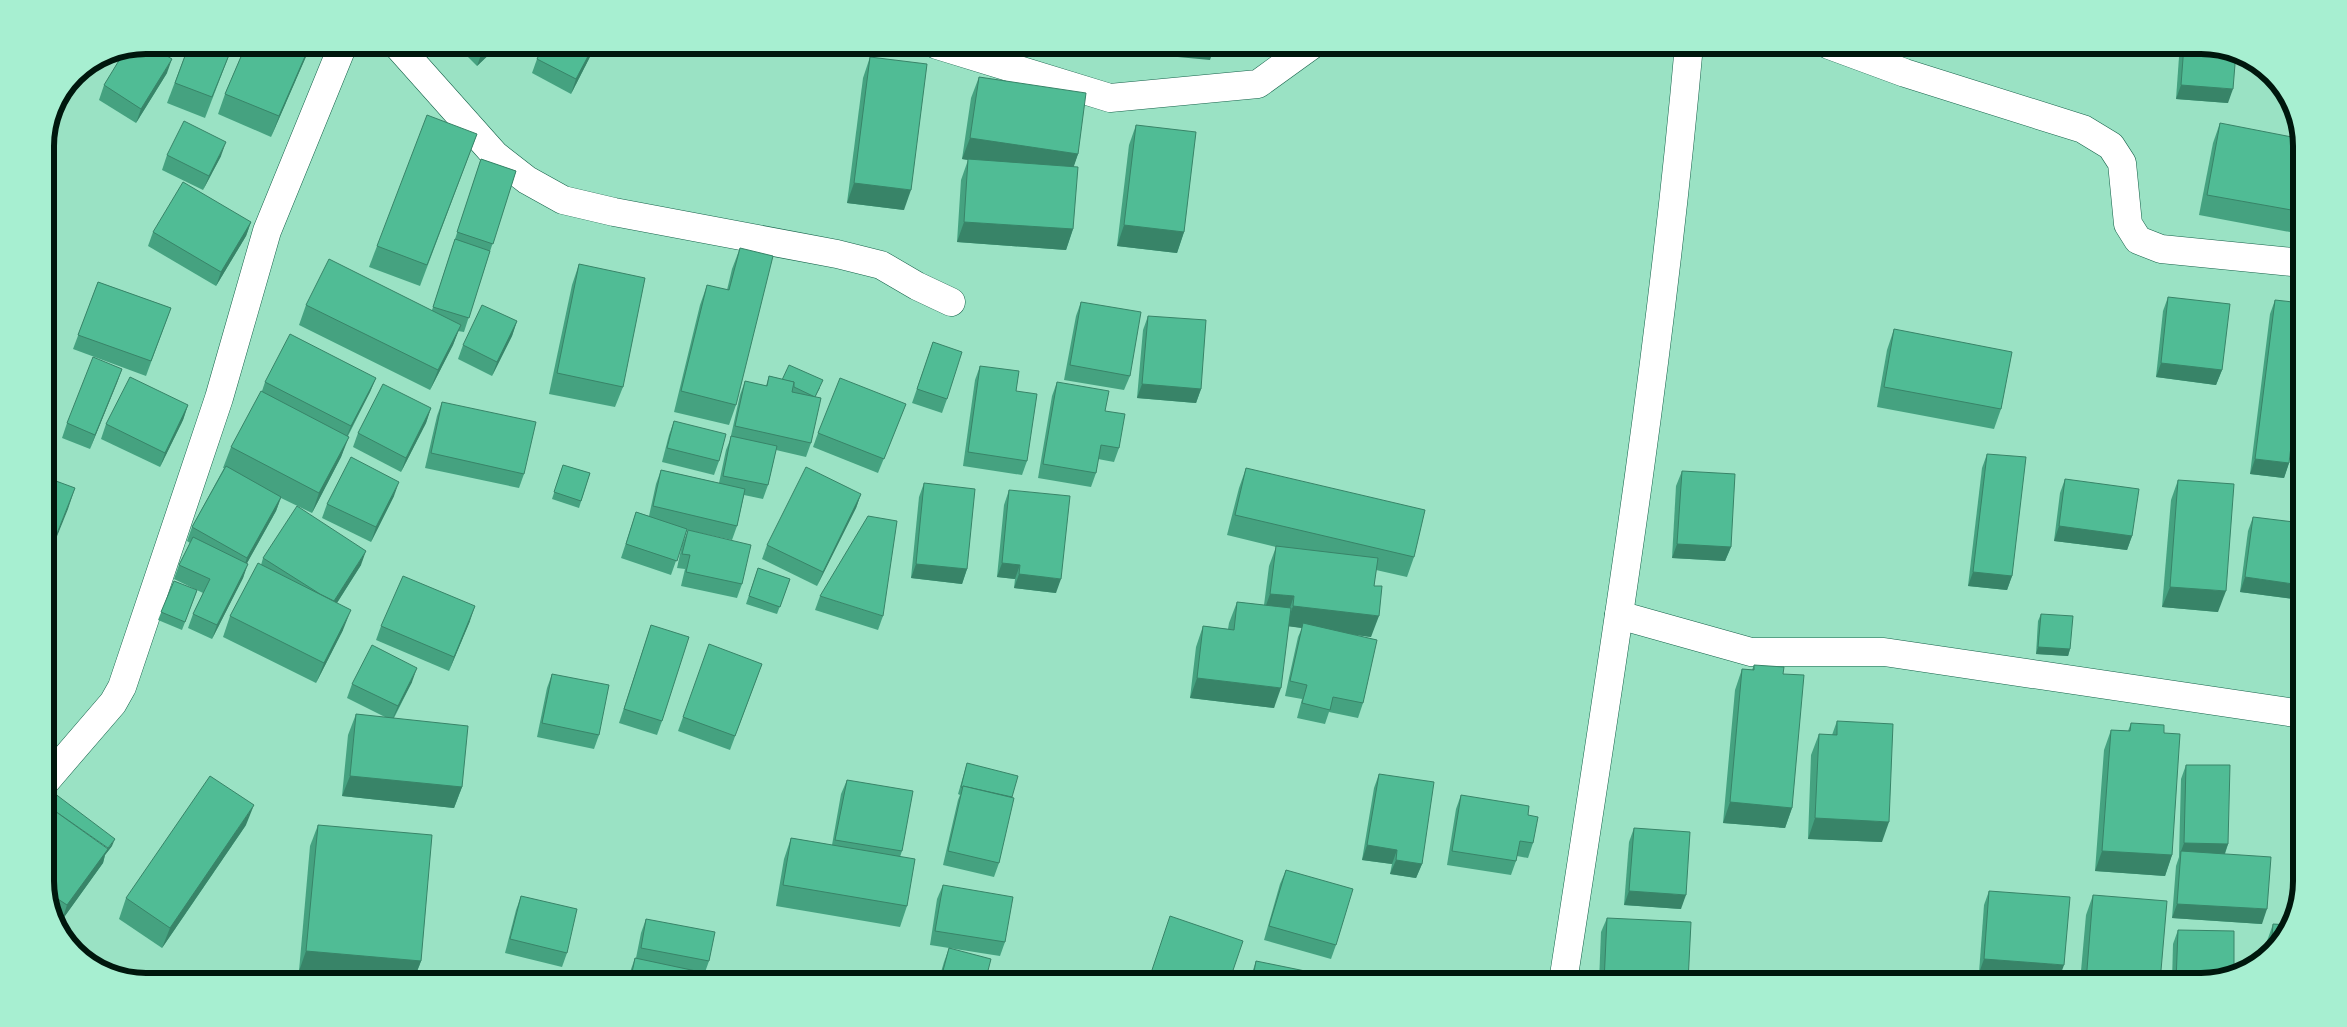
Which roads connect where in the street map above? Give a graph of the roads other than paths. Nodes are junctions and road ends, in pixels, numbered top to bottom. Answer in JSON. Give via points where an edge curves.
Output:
{"nodes":[{"id":1,"x":339,"y":54,"type":"edge"},
{"id":2,"x":405,"y":54,"type":"edge"},
{"id":3,"x":966,"y":54,"type":"edge"},
{"id":4,"x":1300,"y":54,"type":"edge"},
{"id":5,"x":1688,"y":54,"type":"edge"},
{"id":6,"x":1853,"y":54,"type":"edge"},
{"id":7,"x":2293,"y":262,"type":"edge"},
{"id":8,"x":951,"y":302,"type":"dead end"},
{"id":9,"x":1620,"y":615,"type":"junction"},
{"id":10,"x":2293,"y":713,"type":"edge"},
{"id":11,"x":54,"y":772,"type":"edge"},
{"id":12,"x":1564,"y":973,"type":"edge"}],
"edges":[{"from":1,"to":11,"type":"street","via":[[267,231],[219,398],[122,687],[113,703]]},
{"from":2,"to":8,"type":"street","via":[[495,155],[527,180],[563,200],[881,265]]},
{"from":3,"to":4,"type":"street","via":[[1110,98],[1258,84]]},
{"from":5,"to":9,"type":"street","via":[[1679,156]]},
{"from":6,"to":7,"type":"street","via":[[2083,129],[2111,146],[2122,163],[2128,224],[2138,240],[2160,248]]},
{"from":9,"to":10,"type":"street","via":[[1751,652],[1884,652]]},
{"from":9,"to":12,"type":"street"}]}
